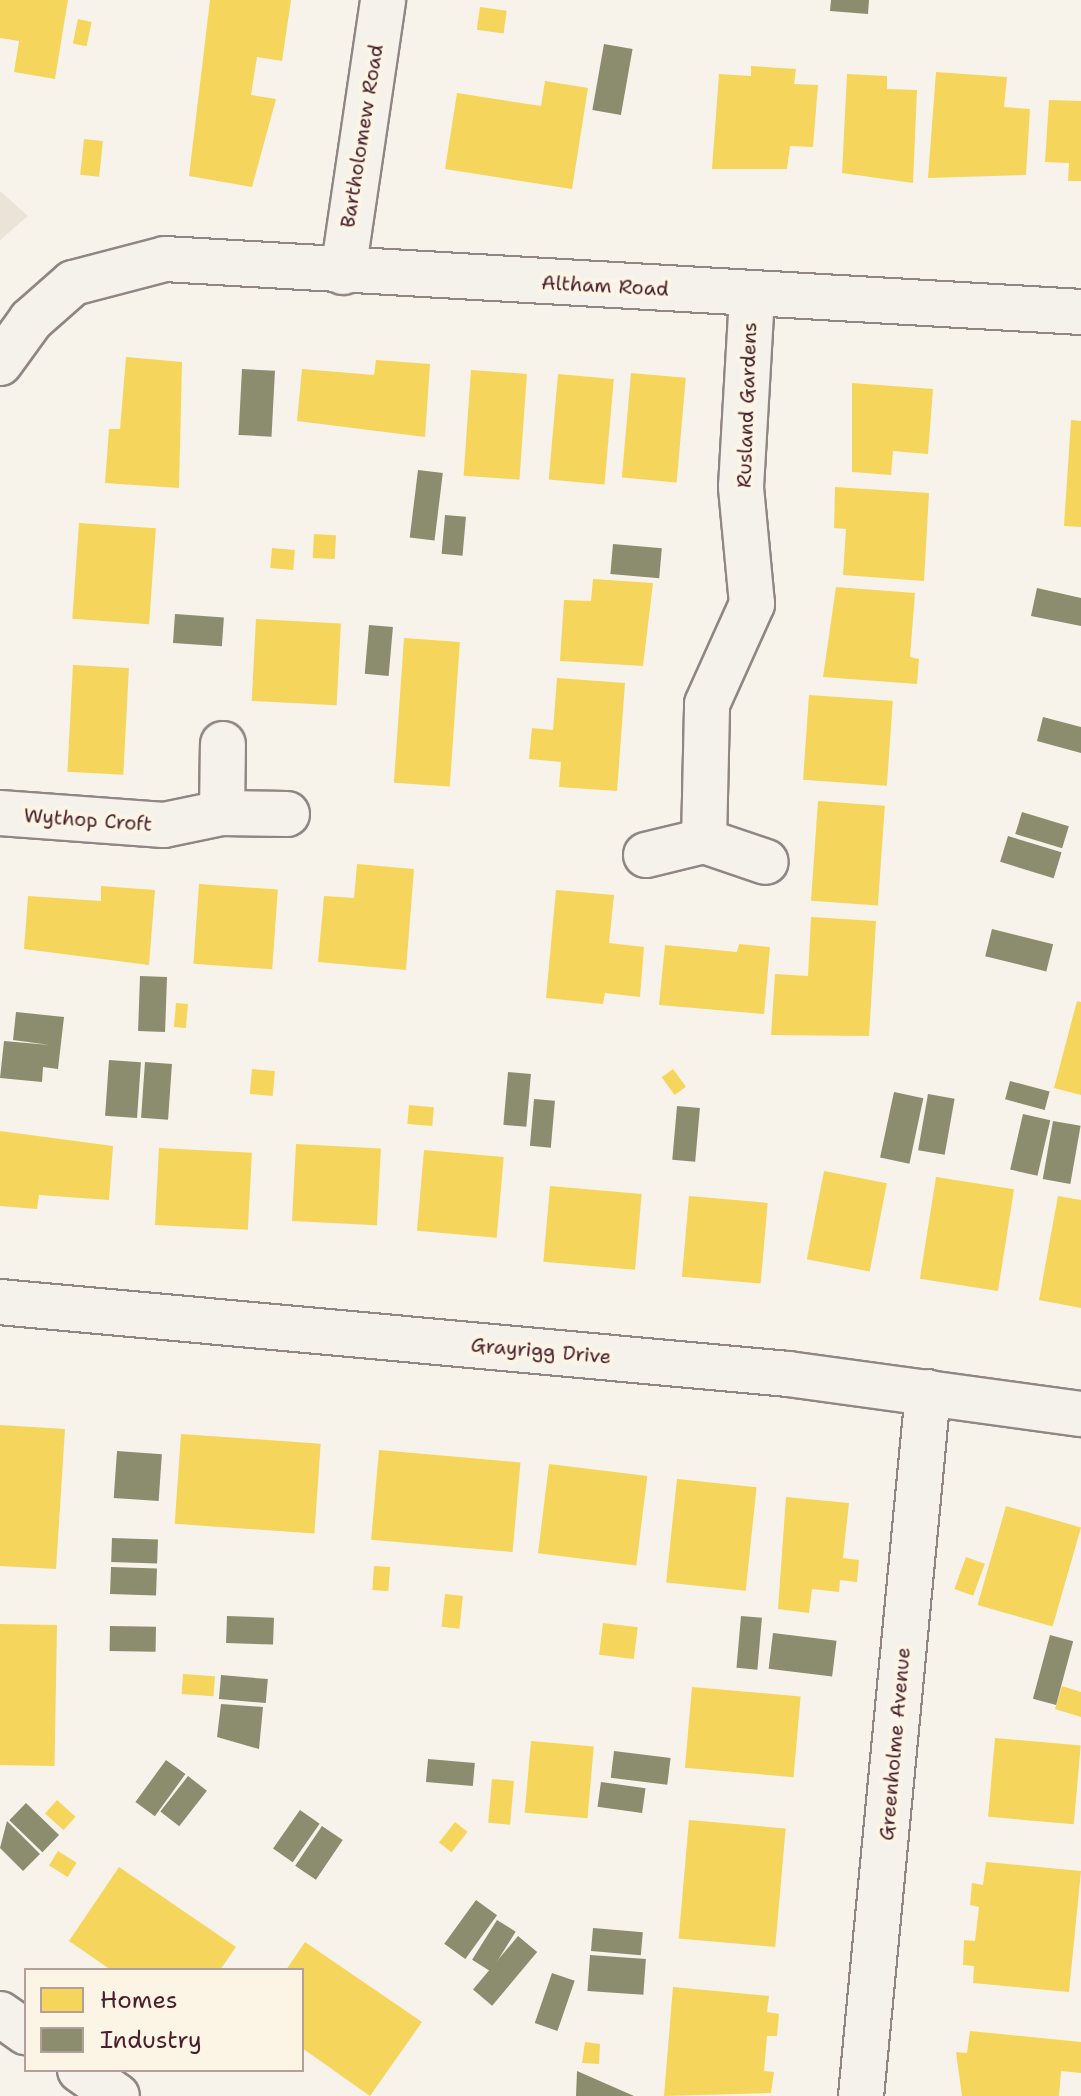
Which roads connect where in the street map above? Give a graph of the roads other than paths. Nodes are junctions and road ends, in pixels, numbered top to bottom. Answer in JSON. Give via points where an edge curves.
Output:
{"nodes":[{"id":1,"x":383,"y":0,"type":"edge"},
{"id":2,"x":343,"y":272,"type":"junction"},
{"id":3,"x":752,"y":294,"type":"junction"},
{"id":4,"x":1081,"y":312,"type":"edge"},
{"id":5,"x":0,"y":363,"type":"edge"},
{"id":6,"x":223,"y":744,"type":"dead end"},
{"id":7,"x":0,"y":813,"type":"edge"},
{"id":8,"x":222,"y":813,"type":"junction"},
{"id":9,"x":287,"y":814,"type":"dead end"},
{"id":10,"x":704,"y":841,"type":"junction"},
{"id":11,"x":646,"y":855,"type":"dead end"},
{"id":12,"x":766,"y":862,"type":"dead end"},
{"id":13,"x":0,"y":1302,"type":"edge"},
{"id":14,"x":928,"y":1392,"type":"junction"},
{"id":15,"x":1081,"y":1414,"type":"edge"},
{"id":16,"x":0,"y":2014,"type":"edge"},
{"id":17,"x":24,"y":2031,"type":"edge"},
{"id":18,"x":83,"y":2072,"type":"edge"},
{"id":19,"x":117,"y":2096,"type":"edge"},
{"id":20,"x":861,"y":2096,"type":"edge"}],
"edges":[{"from":1,"to":2,"type":"street","name":"Bartholomew Road"},
{"from":2,"to":3,"type":"street","name":"Altham Road"},
{"from":2,"to":5,"type":"street","name":"Altham Road","via":[[165,259],[130,265],[73,283],[31,320]]},
{"from":3,"to":4,"type":"street","name":"Altham Road"},
{"from":3,"to":10,"type":"street","name":"Rusland Gardens","via":[[741,487],[752,604],[707,704]]},
{"from":6,"to":8,"type":"street"},
{"from":7,"to":8,"type":"street","name":"Wythop Croft","via":[[164,825]]},
{"from":8,"to":9,"type":"street","name":"Wythop Croft"},
{"from":10,"to":11,"type":"street"},
{"from":10,"to":12,"type":"street"},
{"from":13,"to":14,"type":"street","name":"Grayrigg Drive"},
{"from":14,"to":15,"type":"street","name":"Grayrigg Drive"},
{"from":14,"to":20,"type":"street","name":"Greenholme Avenue"},
{"from":16,"to":17,"type":"street"},
{"from":18,"to":19,"type":"street"}]}
